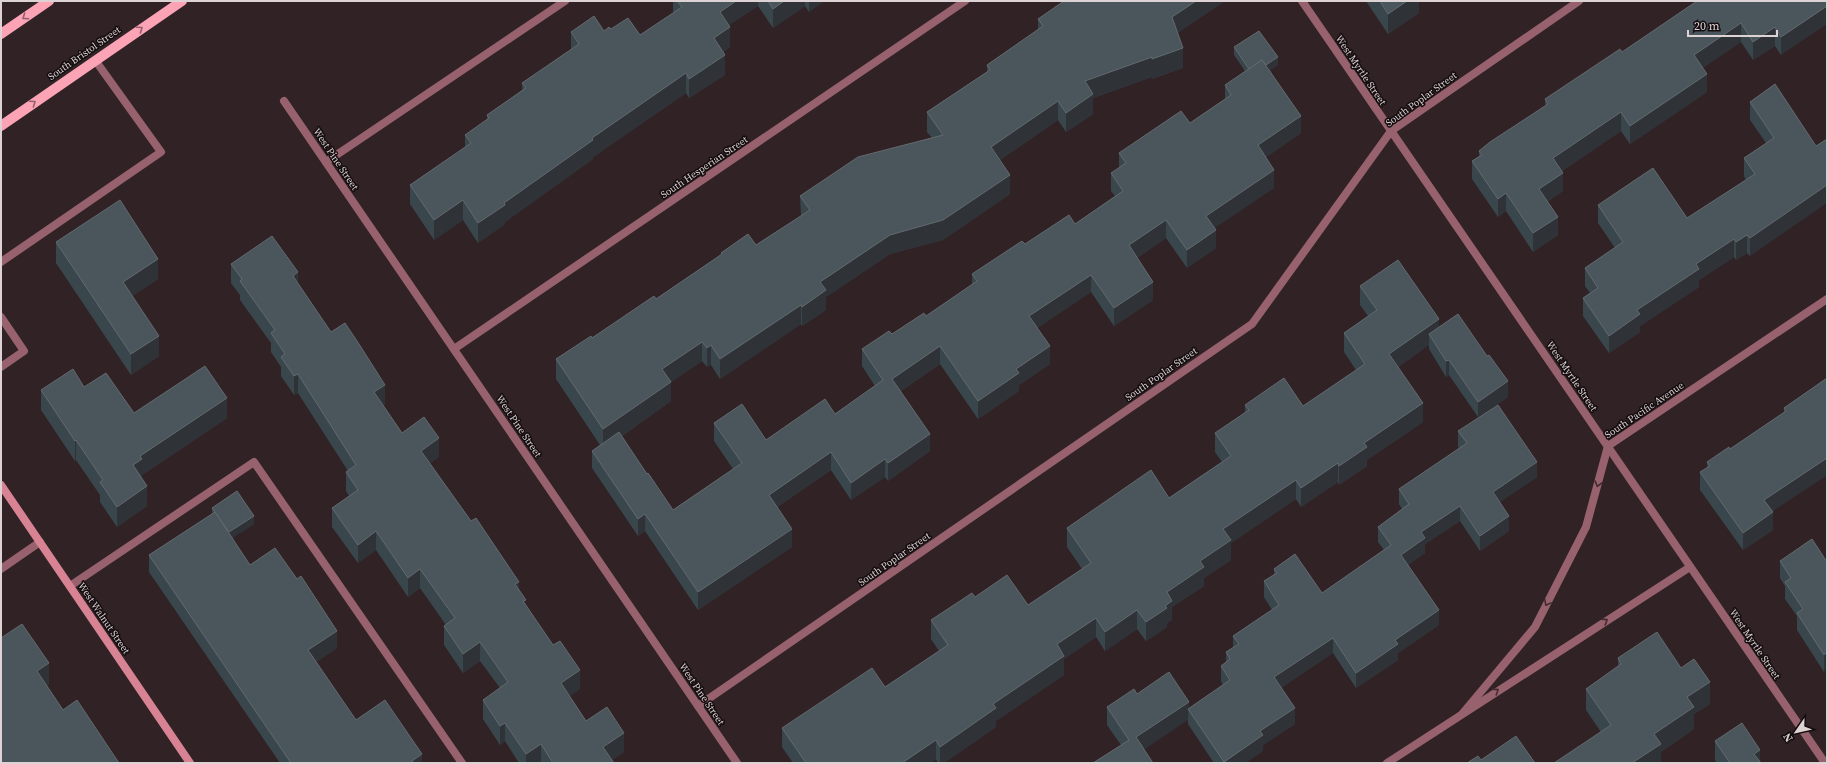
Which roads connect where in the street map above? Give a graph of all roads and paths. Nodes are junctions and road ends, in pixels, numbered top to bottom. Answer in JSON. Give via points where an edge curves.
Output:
{"nodes":[{"id":1,"x":49,"y":1,"type":"edge"},
{"id":2,"x":182,"y":1,"type":"edge"},
{"id":3,"x":565,"y":1,"type":"edge"},
{"id":4,"x":965,"y":1,"type":"edge"},
{"id":5,"x":1302,"y":1,"type":"edge"},
{"id":6,"x":1579,"y":1,"type":"edge"},
{"id":7,"x":1,"y":34,"type":"edge"},
{"id":8,"x":95,"y":60,"type":"junction"},
{"id":9,"x":284,"y":101,"type":"dead end"},
{"id":10,"x":1,"y":126,"type":"edge"},
{"id":11,"x":1392,"y":131,"type":"junction"},
{"id":12,"x":326,"y":162,"type":"junction"},
{"id":13,"x":1,"y":262,"type":"edge"},
{"id":14,"x":1827,"y":299,"type":"edge"},
{"id":15,"x":1,"y":317,"type":"edge"},
{"id":16,"x":454,"y":349,"type":"junction"},
{"id":17,"x":1,"y":367,"type":"edge"},
{"id":18,"x":1608,"y":446,"type":"junction"},
{"id":19,"x":1,"y":485,"type":"edge"},
{"id":20,"x":40,"y":542,"type":"junction"},
{"id":21,"x":1690,"y":567,"type":"junction"},
{"id":22,"x":1,"y":569,"type":"edge"},
{"id":23,"x":70,"y":586,"type":"junction"},
{"id":24,"x":698,"y":706,"type":"junction"},
{"id":25,"x":1463,"y":713,"type":"junction"},
{"id":26,"x":190,"y":763,"type":"edge"},
{"id":27,"x":462,"y":763,"type":"edge"},
{"id":28,"x":737,"y":763,"type":"edge"},
{"id":29,"x":1387,"y":763,"type":"edge"},
{"id":30,"x":1825,"y":763,"type":"edge"}],
"edges":[{"from":1,"to":7,"type":"main road","one_way":true},
{"from":8,"to":2,"type":"main road","name":"South Bristol Street","one_way":true},
{"from":3,"to":12,"type":"street"},
{"from":4,"to":16,"type":"street","name":"South Hesperian Street"},
{"from":5,"to":11,"type":"street","name":"West Myrtle Street"},
{"from":6,"to":11,"type":"street","name":"South Poplar Street"},
{"from":10,"to":8,"type":"main road","name":"South Bristol Street","one_way":true},
{"from":8,"to":13,"type":"street","via":[[161,152]]},
{"from":9,"to":12,"type":"street","name":"West Pine Street"},
{"from":11,"to":18,"type":"street","name":"West Myrtle Street"},
{"from":11,"to":24,"type":"street","name":"South Poplar Street","via":[[1252,324]]},
{"from":12,"to":16,"type":"street","name":"West Pine Street"},
{"from":14,"to":18,"type":"street","name":"South Pacific Avenue"},
{"from":15,"to":17,"type":"street","via":[[24,351]]},
{"from":16,"to":24,"type":"street","name":"West Pine Street"},
{"from":18,"to":21,"type":"street","name":"West Myrtle Street"},
{"from":18,"to":25,"type":"street","name":"South Pacific Avenue","one_way":true,"via":[[1586,527],[1535,627]]},
{"from":19,"to":20,"type":"street","name":"West Walnut Street"},
{"from":20,"to":22,"type":"street"},
{"from":20,"to":23,"type":"street","name":"West Walnut Street"},
{"from":25,"to":21,"type":"street","name":"South Pacific Avenue","one_way":true},
{"from":21,"to":30,"type":"street","name":"West Myrtle Street"},
{"from":23,"to":26,"type":"street","name":"West Walnut Street"},
{"from":23,"to":27,"type":"street","via":[[254,462]]},
{"from":24,"to":28,"type":"street","name":"West Pine Street"},
{"from":25,"to":29,"type":"street","name":"South Pacific Avenue"}]}
